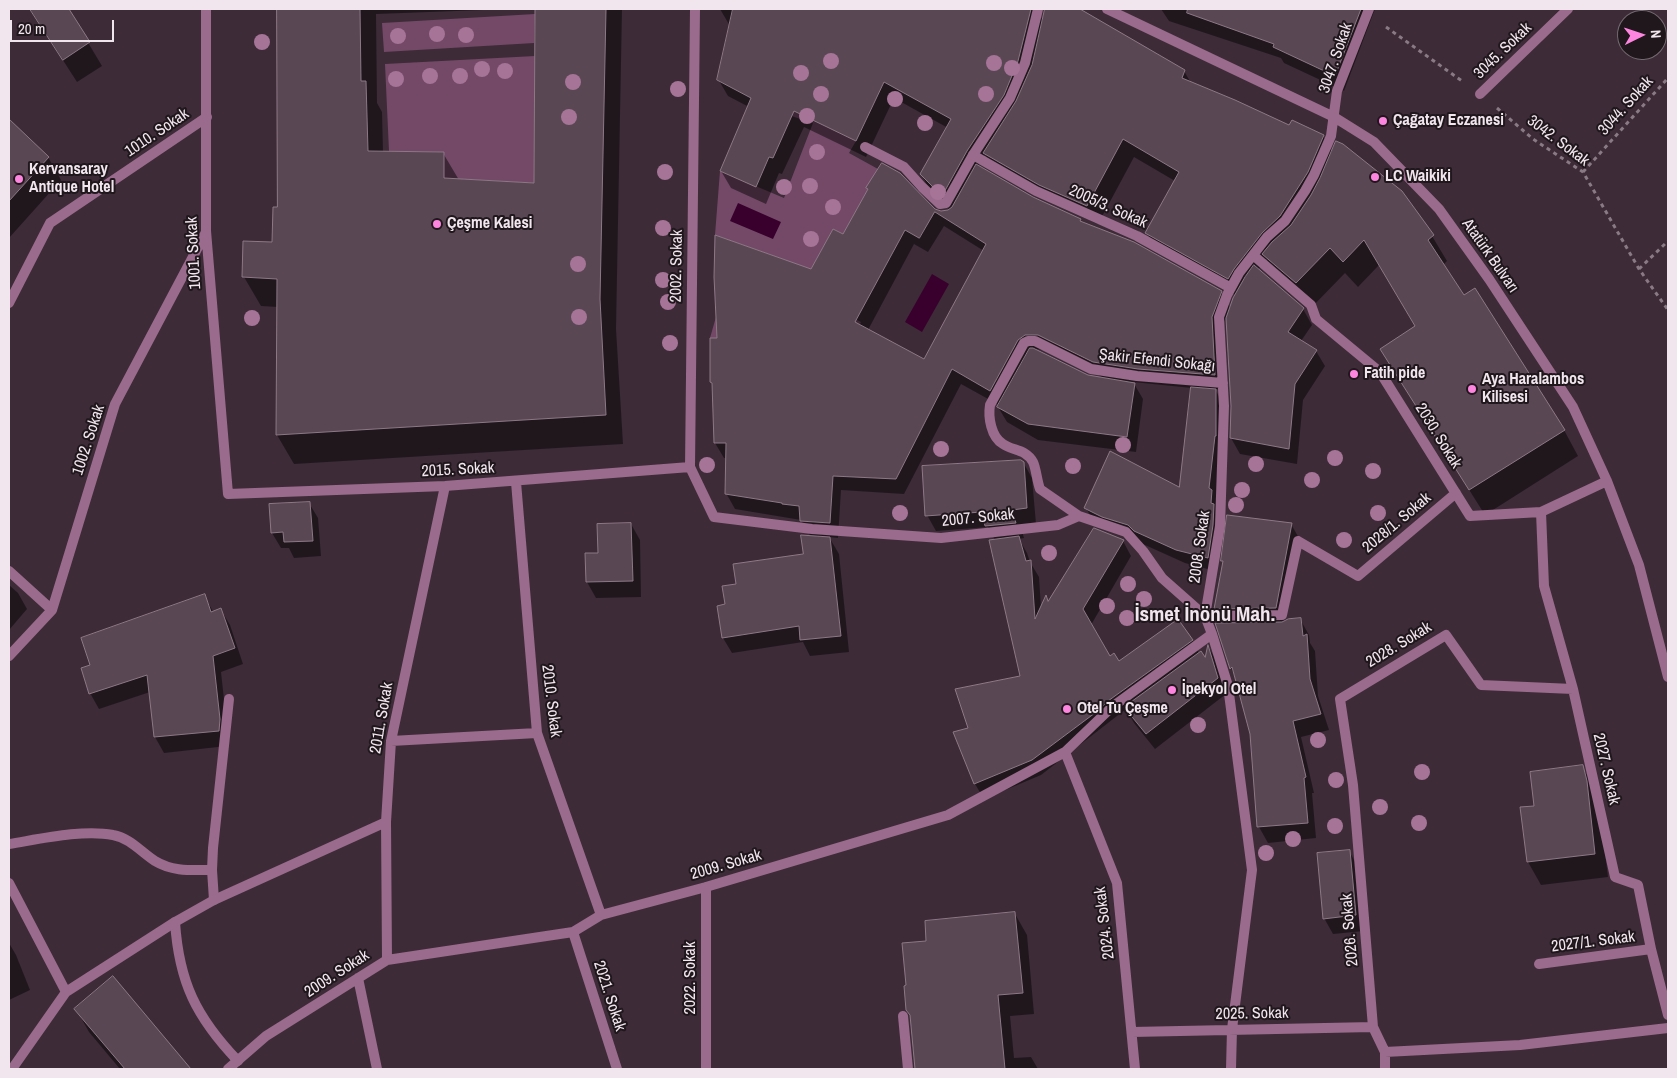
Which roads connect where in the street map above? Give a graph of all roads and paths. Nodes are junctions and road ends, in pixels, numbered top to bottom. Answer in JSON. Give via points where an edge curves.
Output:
{"nodes":[{"id":1,"x":206,"y":9,"type":"edge"},
{"id":2,"x":695,"y":9,"type":"edge"},
{"id":3,"x":1038,"y":9,"type":"edge"},
{"id":4,"x":1107,"y":9,"type":"edge"},
{"id":5,"x":1568,"y":9,"type":"edge"},
{"id":6,"x":1368,"y":11,"type":"edge"},
{"id":7,"x":1668,"y":78,"type":"edge"},
{"id":8,"x":1480,"y":94,"type":"junction"},
{"id":9,"x":1334,"y":117,"type":"junction"},
{"id":10,"x":207,"y":118,"type":"junction"},
{"id":11,"x":865,"y":147,"type":"dead end"},
{"id":12,"x":973,"y":155,"type":"junction"},
{"id":13,"x":1583,"y":172,"type":"junction"},
{"id":14,"x":206,"y":231,"type":"junction"},
{"id":15,"x":1668,"y":241,"type":"edge"},
{"id":16,"x":1252,"y":255,"type":"junction"},
{"id":17,"x":1639,"y":269,"type":"junction"},
{"id":18,"x":1231,"y":288,"type":"junction"},
{"id":19,"x":9,"y":303,"type":"edge"},
{"id":20,"x":1668,"y":310,"type":"edge"},
{"id":21,"x":1223,"y":383,"type":"junction"},
{"id":22,"x":690,"y":467,"type":"junction"},
{"id":23,"x":1607,"y":481,"type":"junction"},
{"id":24,"x":516,"y":482,"type":"junction"},
{"id":25,"x":445,"y":486,"type":"junction"},
{"id":26,"x":1456,"y":493,"type":"junction"},
{"id":27,"x":228,"y":494,"type":"joint"},
{"id":28,"x":1541,"y":512,"type":"junction"},
{"id":29,"x":1079,"y":516,"type":"junction"},
{"id":30,"x":714,"y":517,"type":"joint"},
{"id":31,"x":9,"y":571,"type":"edge"},
{"id":32,"x":52,"y":610,"type":"junction"},
{"id":33,"x":1205,"y":616,"type":"junction"},
{"id":34,"x":1212,"y":634,"type":"junction"},
{"id":35,"x":9,"y":656,"type":"edge"},
{"id":36,"x":1668,"y":677,"type":"edge"},
{"id":37,"x":1573,"y":689,"type":"junction"},
{"id":38,"x":229,"y":698,"type":"dead end"},
{"id":39,"x":1340,"y":699,"type":"joint"},
{"id":40,"x":537,"y":733,"type":"junction"},
{"id":41,"x":391,"y":741,"type":"junction"},
{"id":42,"x":1065,"y":752,"type":"junction"},
{"id":43,"x":386,"y":822,"type":"junction"},
{"id":44,"x":9,"y":844,"type":"edge"},
{"id":45,"x":212,"y":870,"type":"junction"},
{"id":46,"x":9,"y":883,"type":"edge"},
{"id":47,"x":706,"y":887,"type":"junction"},
{"id":48,"x":214,"y":900,"type":"junction"},
{"id":49,"x":601,"y":915,"type":"junction"},
{"id":50,"x":175,"y":922,"type":"junction"},
{"id":51,"x":573,"y":932,"type":"junction"},
{"id":52,"x":1651,"y":949,"type":"junction"},
{"id":53,"x":387,"y":960,"type":"junction"},
{"id":54,"x":1539,"y":964,"type":"dead end"},
{"id":55,"x":358,"y":978,"type":"junction"},
{"id":56,"x":66,"y":992,"type":"junction"},
{"id":57,"x":1668,"y":1015,"type":"edge"},
{"id":58,"x":903,"y":1016,"type":"dead end"},
{"id":59,"x":1373,"y":1027,"type":"junction"},
{"id":60,"x":1668,"y":1028,"type":"edge"},
{"id":61,"x":1232,"y":1029,"type":"junction"},
{"id":62,"x":1132,"y":1032,"type":"junction"},
{"id":63,"x":1385,"y":1052,"type":"junction"},
{"id":64,"x":238,"y":1061,"type":"junction"},
{"id":65,"x":12,"y":1069,"type":"edge"},
{"id":66,"x":228,"y":1069,"type":"edge"},
{"id":67,"x":377,"y":1069,"type":"edge"},
{"id":68,"x":617,"y":1069,"type":"edge"},
{"id":69,"x":706,"y":1069,"type":"edge"},
{"id":70,"x":908,"y":1069,"type":"edge"},
{"id":71,"x":1135,"y":1069,"type":"edge"},
{"id":72,"x":1231,"y":1069,"type":"edge"},
{"id":73,"x":1385,"y":1069,"type":"edge"}],
"edges":[{"from":1,"to":10,"type":"street","name":"1001. Sokak"},
{"from":2,"to":22,"type":"street","name":"2002. Sokak"},
{"from":3,"to":12,"type":"street","via":[[1025,62],[1010,98]]},
{"from":4,"to":9,"type":"street","name":"Atatürk Bulvarı"},
{"from":5,"to":8,"type":"street","name":"3045. Sokak"},
{"from":6,"to":8,"type":"path","name":"3042. Sokak"},
{"from":6,"to":9,"type":"street","name":"3047. Sokak","via":[[1337,91]]},
{"from":7,"to":13,"type":"path","name":"3044. Sokak"},
{"from":8,"to":13,"type":"path","name":"3042. Sokak","via":[[1533,140]]},
{"from":9,"to":16,"type":"street","name":"2008. Sokak","via":[[1331,136],[1305,191],[1285,221]]},
{"from":9,"to":23,"type":"street","name":"Atatürk Bulvarı","via":[[1374,142],[1439,210],[1489,279],[1573,407]]},
{"from":10,"to":14,"type":"street","name":"1001. Sokak"},
{"from":10,"to":19,"type":"street","name":"1010. Sokak","via":[[50,223]]},
{"from":11,"to":12,"type":"street","via":[[904,167],[942,204],[948,201]]},
{"from":12,"to":18,"type":"street","name":"2005/3. Sokak","via":[[1036,191],[1137,236]]},
{"from":13,"to":17,"type":"path","name":"3042. Sokak"},
{"from":14,"to":27,"type":"street","name":"1001. Sokak"},
{"from":14,"to":32,"type":"street","name":"1002. Sokak","via":[[115,404]]},
{"from":15,"to":17,"type":"path"},
{"from":16,"to":18,"type":"street","name":"2008. Sokak"},
{"from":16,"to":26,"type":"street","name":"2030. Sokak","via":[[1311,305],[1316,319],[1380,372]]},
{"from":17,"to":20,"type":"path","name":"3042. Sokak"},
{"from":18,"to":21,"type":"street","name":"2008. Sokak","via":[[1219,317]]},
{"from":21,"to":29,"type":"street","name":"Şakir Efendi Sokağı","via":[[1091,369],[1035,341],[1024,343],[990,405],[992,429],[1002,444],[1023,451],[1033,462],[1040,489]]},
{"from":21,"to":33,"type":"street","name":"2008. Sokak","via":[[1220,526]]},
{"from":22,"to":24,"type":"street","name":"2015. Sokak"},
{"from":22,"to":30,"type":"street","name":"2002. Sokak"},
{"from":23,"to":28,"type":"street","name":"2030. Sokak"},
{"from":23,"to":36,"type":"street","name":"Atatürk Bulvarı","via":[[1639,565]]},
{"from":24,"to":25,"type":"street","name":"2015. Sokak"},
{"from":24,"to":40,"type":"street","name":"2010. Sokak"},
{"from":25,"to":27,"type":"street","name":"2015. Sokak"},
{"from":25,"to":41,"type":"street","name":"2011. Sokak"},
{"from":26,"to":28,"type":"street","name":"2030. Sokak","via":[[1470,516]]},
{"from":26,"to":33,"type":"street","name":"2028/1. Sokak","via":[[1358,576],[1298,541],[1282,615]]},
{"from":28,"to":37,"type":"street","name":"2027. Sokak","via":[[1544,586]]},
{"from":29,"to":30,"type":"street","name":"2007. Sokak","via":[[1058,524],[941,538],[812,529]]},
{"from":29,"to":33,"type":"street","via":[[1126,532],[1162,578]]},
{"from":31,"to":32,"type":"street"},
{"from":32,"to":35,"type":"street","name":"1002. Sokak"},
{"from":33,"to":34,"type":"street"},
{"from":34,"to":42,"type":"street","name":"2009. Sokak","via":[[1112,707]]},
{"from":34,"to":61,"type":"street","via":[[1228,686],[1252,870]]},
{"from":37,"to":39,"type":"street","name":"2028. Sokak","via":[[1480,685],[1446,635]]},
{"from":37,"to":52,"type":"street","name":"2027. Sokak","via":[[1616,877],[1638,885]]},
{"from":38,"to":45,"type":"street"},
{"from":39,"to":59,"type":"street","name":"2026. Sokak","via":[[1353,785]]},
{"from":40,"to":41,"type":"street"},
{"from":40,"to":49,"type":"street","name":"2010. Sokak"},
{"from":41,"to":43,"type":"street","name":"2011. Sokak"},
{"from":42,"to":47,"type":"street","name":"2009. Sokak","via":[[948,815]]},
{"from":42,"to":62,"type":"street","name":"2024. Sokak","via":[[1117,883]]},
{"from":43,"to":48,"type":"street"},
{"from":43,"to":53,"type":"street","name":"2011. Sokak"},
{"from":44,"to":45,"type":"street","via":[[82,834],[114,835],[167,866],[180,870]]},
{"from":45,"to":48,"type":"street"},
{"from":46,"to":56,"type":"street"},
{"from":47,"to":49,"type":"street","name":"2009. Sokak"},
{"from":47,"to":69,"type":"street","name":"2022. Sokak"},
{"from":48,"to":50,"type":"street"},
{"from":49,"to":51,"type":"street","name":"2009. Sokak"},
{"from":50,"to":56,"type":"street"},
{"from":50,"to":64,"type":"street","via":[[179,955],[190,995],[203,1019]]},
{"from":51,"to":53,"type":"street","name":"2009. Sokak"},
{"from":51,"to":68,"type":"street","name":"2021. Sokak"},
{"from":52,"to":54,"type":"street","name":"2027/1. Sokak"},
{"from":52,"to":57,"type":"street","name":"2027. Sokak"},
{"from":53,"to":55,"type":"street","name":"2009. Sokak"},
{"from":55,"to":64,"type":"street","name":"2009. Sokak","via":[[266,1036]]},
{"from":55,"to":67,"type":"street"},
{"from":56,"to":65,"type":"street"},
{"from":58,"to":70,"type":"street"},
{"from":59,"to":61,"type":"street","name":"2025. Sokak"},
{"from":59,"to":63,"type":"street","name":"2026. Sokak"},
{"from":60,"to":63,"type":"street","via":[[1520,1045]]},
{"from":61,"to":62,"type":"street","name":"2025. Sokak"},
{"from":61,"to":72,"type":"street"},
{"from":62,"to":71,"type":"street","name":"2024. Sokak"},
{"from":63,"to":73,"type":"street","name":"2026. Sokak"},
{"from":64,"to":66,"type":"street","name":"2009. Sokak"}]}
